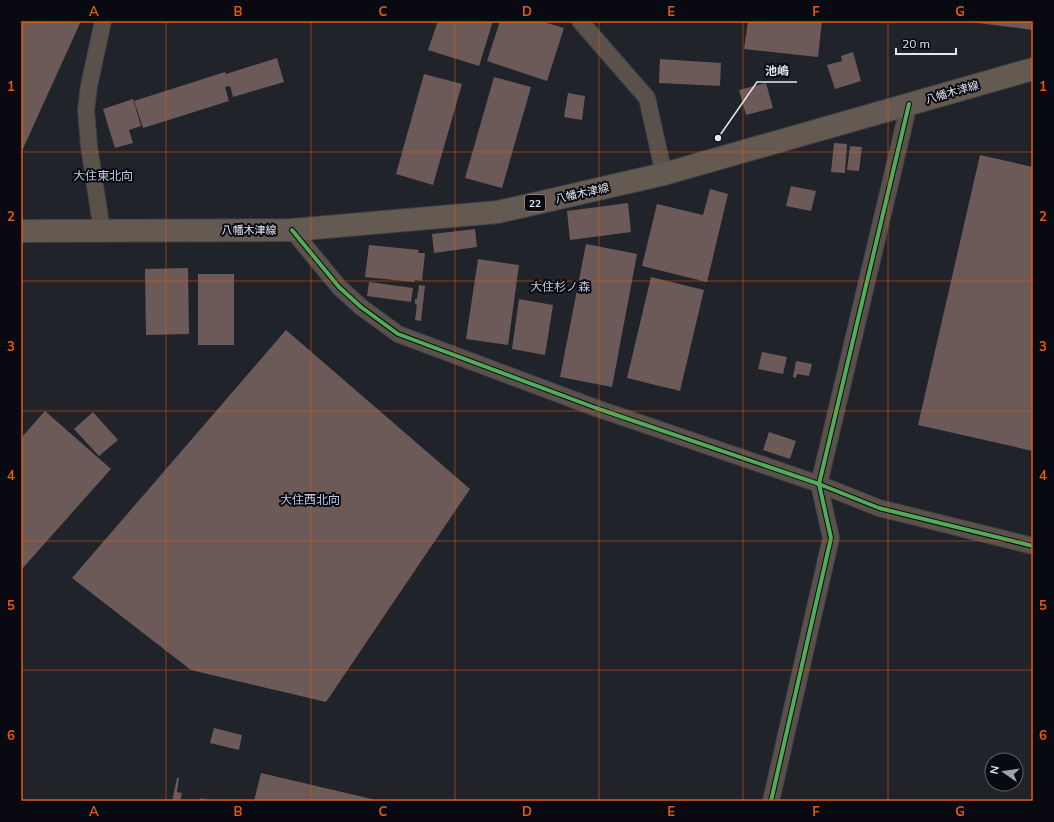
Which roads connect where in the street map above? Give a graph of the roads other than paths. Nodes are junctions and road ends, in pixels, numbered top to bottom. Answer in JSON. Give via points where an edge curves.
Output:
{"nodes":[{"id":1,"x":103,"y":21,"type":"edge"},
{"id":2,"x":580,"y":21,"type":"edge"},
{"id":3,"x":1033,"y":69,"type":"edge"},
{"id":4,"x":909,"y":104,"type":"junction"},
{"id":5,"x":664,"y":174,"type":"junction"},
{"id":6,"x":292,"y":230,"type":"junction"},
{"id":7,"x":21,"y":231,"type":"edge"},
{"id":8,"x":102,"y":231,"type":"junction"},
{"id":9,"x":819,"y":484,"type":"junction"},
{"id":10,"x":1033,"y":546,"type":"edge"},
{"id":11,"x":771,"y":801,"type":"edge"}],
"edges":[{"from":1,"to":8,"type":"street","via":[[86,110]]},
{"from":2,"to":5,"type":"street","via":[[647,98]]},
{"from":3,"to":4,"type":"main road","name":"八幡木津線","number":"22"},
{"from":4,"to":5,"type":"main road","name":"八幡木津線","number":"22"},
{"from":4,"to":9,"type":"street"},
{"from":5,"to":6,"type":"main road","name":"八幡木津線","number":"22","via":[[498,212]]},
{"from":6,"to":8,"type":"main road","name":"八幡木津線","number":"22"},
{"from":6,"to":9,"type":"street","via":[[339,287],[361,308],[398,334],[596,408]]},
{"from":7,"to":8,"type":"main road","name":"八幡木津線","number":"22"},
{"from":9,"to":10,"type":"street","via":[[879,508]]},
{"from":9,"to":11,"type":"street","via":[[831,538]]}]}
